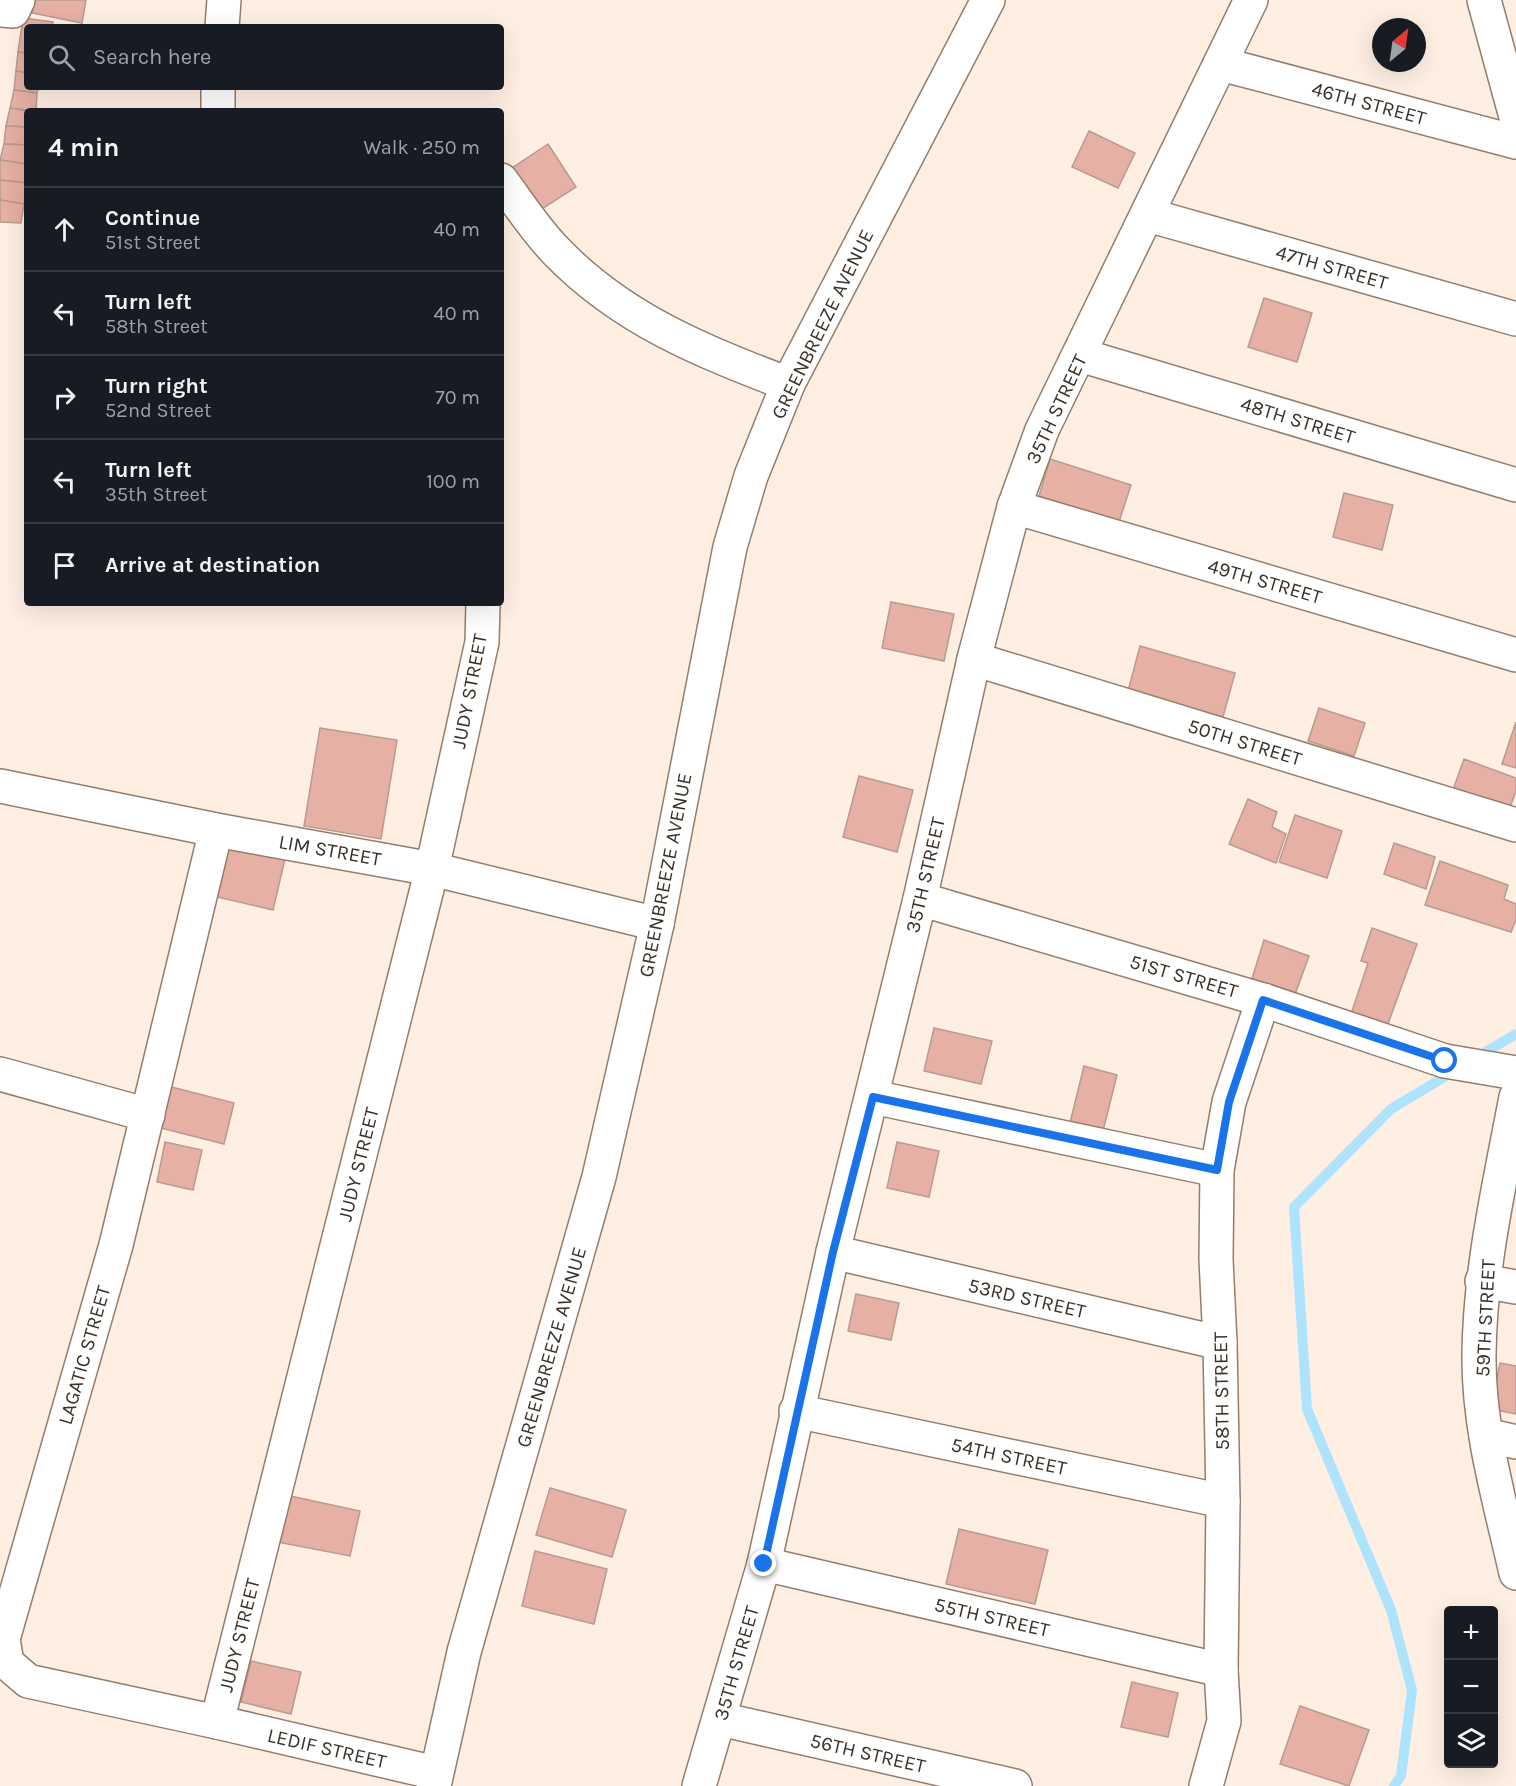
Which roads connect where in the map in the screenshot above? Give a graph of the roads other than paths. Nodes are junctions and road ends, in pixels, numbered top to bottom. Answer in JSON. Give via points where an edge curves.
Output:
{"nodes":[{"id":1,"x":224,"y":0,"type":"edge"},
{"id":2,"x":988,"y":0,"type":"edge"},
{"id":3,"x":1251,"y":0,"type":"edge"},
{"id":4,"x":1484,"y":0,"type":"edge"},
{"id":5,"x":222,"y":24,"type":"edge"},
{"id":6,"x":1221,"y":64,"type":"junction"},
{"id":7,"x":218,"y":90,"type":"edge"},
{"id":8,"x":218,"y":108,"type":"edge"},
{"id":9,"x":1516,"y":117,"type":"edge"},
{"id":10,"x":1516,"y":142,"type":"edge"},
{"id":11,"x":504,"y":184,"type":"edge"},
{"id":12,"x":1148,"y":215,"type":"junction"},
{"id":13,"x":1516,"y":319,"type":"edge"},
{"id":14,"x":1080,"y":356,"type":"junction"},
{"id":15,"x":788,"y":384,"type":"junction"},
{"id":16,"x":1516,"y":485,"type":"edge"},
{"id":17,"x":1014,"y":507,"type":"junction"},
{"id":18,"x":483,"y":606,"type":"edge"},
{"id":19,"x":1516,"y":655,"type":"edge"},
{"id":20,"x":974,"y":659,"type":"junction"},
{"id":21,"x":0,"y":786,"type":"edge"},
{"id":22,"x":1516,"y":825,"type":"edge"},
{"id":23,"x":216,"y":830,"type":"junction"},
{"id":24,"x":432,"y":869,"type":"junction"},
{"id":25,"x":920,"y":899,"type":"junction"},
{"id":26,"x":657,"y":924,"type":"junction"},
{"id":27,"x":1263,"y":1000,"type":"junction"},
{"id":28,"x":1501,"y":1071,"type":"edge"},
{"id":29,"x":0,"y":1074,"type":"edge"},
{"id":30,"x":873,"y":1097,"type":"junction"},
{"id":31,"x":1516,"y":1097,"type":"edge"},
{"id":32,"x":148,"y":1115,"type":"junction"},
{"id":33,"x":1217,"y":1170,"type":"junction"},
{"id":34,"x":833,"y":1252,"type":"junction"},
{"id":35,"x":1482,"y":1281,"type":"junction"},
{"id":36,"x":1516,"y":1287,"type":"edge"},
{"id":37,"x":1220,"y":1343,"type":"junction"},
{"id":38,"x":796,"y":1411,"type":"junction"},
{"id":39,"x":1501,"y":1439,"type":"edge"},
{"id":40,"x":1223,"y":1501,"type":"junction"},
{"id":41,"x":764,"y":1564,"type":"junction"},
{"id":42,"x":1516,"y":1574,"type":"edge"},
{"id":43,"x":1221,"y":1670,"type":"junction"},
{"id":44,"x":720,"y":1719,"type":"junction"},
{"id":45,"x":218,"y":1722,"type":"junction"},
{"id":46,"x":435,"y":1780,"type":"edge"},
{"id":47,"x":699,"y":1786,"type":"edge"},
{"id":48,"x":1015,"y":1786,"type":"edge"},
{"id":49,"x":1206,"y":1786,"type":"edge"}],
"edges":[{"from":1,"to":5,"type":"street"},
{"from":2,"to":15,"type":"street","name":"GREENBREEZE AVENUE"},
{"from":3,"to":6,"type":"street","name":"35TH STREET"},
{"from":4,"to":9,"type":"street"},
{"from":6,"to":10,"type":"street","name":"46TH STREET"},
{"from":6,"to":12,"type":"street","name":"35TH STREET"},
{"from":7,"to":8,"type":"street"},
{"from":11,"to":15,"type":"street","via":[[556,251],[610,300],[698,349]]},
{"from":12,"to":13,"type":"street","name":"47TH STREET"},
{"from":12,"to":14,"type":"street","name":"35TH STREET"},
{"from":14,"to":16,"type":"street","name":"48TH STREET"},
{"from":14,"to":17,"type":"street","name":"35TH STREET","via":[[1042,430]]},
{"from":15,"to":26,"type":"street","name":"GREENBREEZE AVENUE","via":[[751,476],[730,547]]},
{"from":17,"to":19,"type":"street","name":"49TH STREET"},
{"from":17,"to":20,"type":"street","name":"35TH STREET"},
{"from":18,"to":24,"type":"street","name":"JUDY STREET","via":[[482,642]]},
{"from":20,"to":22,"type":"street","name":"50TH STREET"},
{"from":20,"to":25,"type":"street","name":"35TH STREET"},
{"from":21,"to":23,"type":"street","name":"LIM STREET"},
{"from":23,"to":24,"type":"street","name":"LIM STREET"},
{"from":23,"to":32,"type":"street","name":"LAGATIC STREET"},
{"from":24,"to":26,"type":"street","name":"LIM STREET"},
{"from":24,"to":45,"type":"street","name":"JUDY STREET"},
{"from":25,"to":27,"type":"street","name":"51ST STREET"},
{"from":25,"to":30,"type":"street","name":"35TH STREET"},
{"from":26,"to":46,"type":"street","name":"GREENBREEZE AVENUE","via":[[599,1177],[464,1652]]},
{"from":27,"to":28,"type":"street","name":"51ST STREET","via":[[1445,1061]]},
{"from":27,"to":33,"type":"street","name":"58TH STREET","via":[[1229,1102]]},
{"from":29,"to":32,"type":"street"},
{"from":30,"to":33,"type":"street"},
{"from":30,"to":34,"type":"street","name":"35TH STREET"},
{"from":31,"to":35,"type":"street","name":"59TH STREET"},
{"from":32,"to":45,"type":"street","name":"LAGATIC STREET","via":[[116,1245],[3,1639],[8,1663],[28,1681]]},
{"from":33,"to":37,"type":"street","name":"58TH STREET"},
{"from":34,"to":37,"type":"street","name":"53RD STREET"},
{"from":34,"to":38,"type":"street","name":"35TH STREET"},
{"from":35,"to":36,"type":"street"},
{"from":35,"to":39,"type":"street","name":"59TH STREET","via":[[1479,1356]]},
{"from":37,"to":40,"type":"street","name":"58TH STREET"},
{"from":38,"to":40,"type":"street","name":"54TH STREET"},
{"from":38,"to":41,"type":"street","name":"35TH STREET"},
{"from":39,"to":42,"type":"street","name":"59TH STREET"},
{"from":40,"to":43,"type":"street","name":"58TH STREET"},
{"from":41,"to":43,"type":"street","name":"55TH STREET"},
{"from":41,"to":44,"type":"street","name":"35TH STREET"},
{"from":43,"to":49,"type":"street","name":"58TH STREET","via":[[1224,1721]]},
{"from":44,"to":47,"type":"street","name":"35TH STREET"},
{"from":44,"to":48,"type":"street","name":"56TH STREET"},
{"from":45,"to":46,"type":"street","name":"LEDIF STREET"}]}
